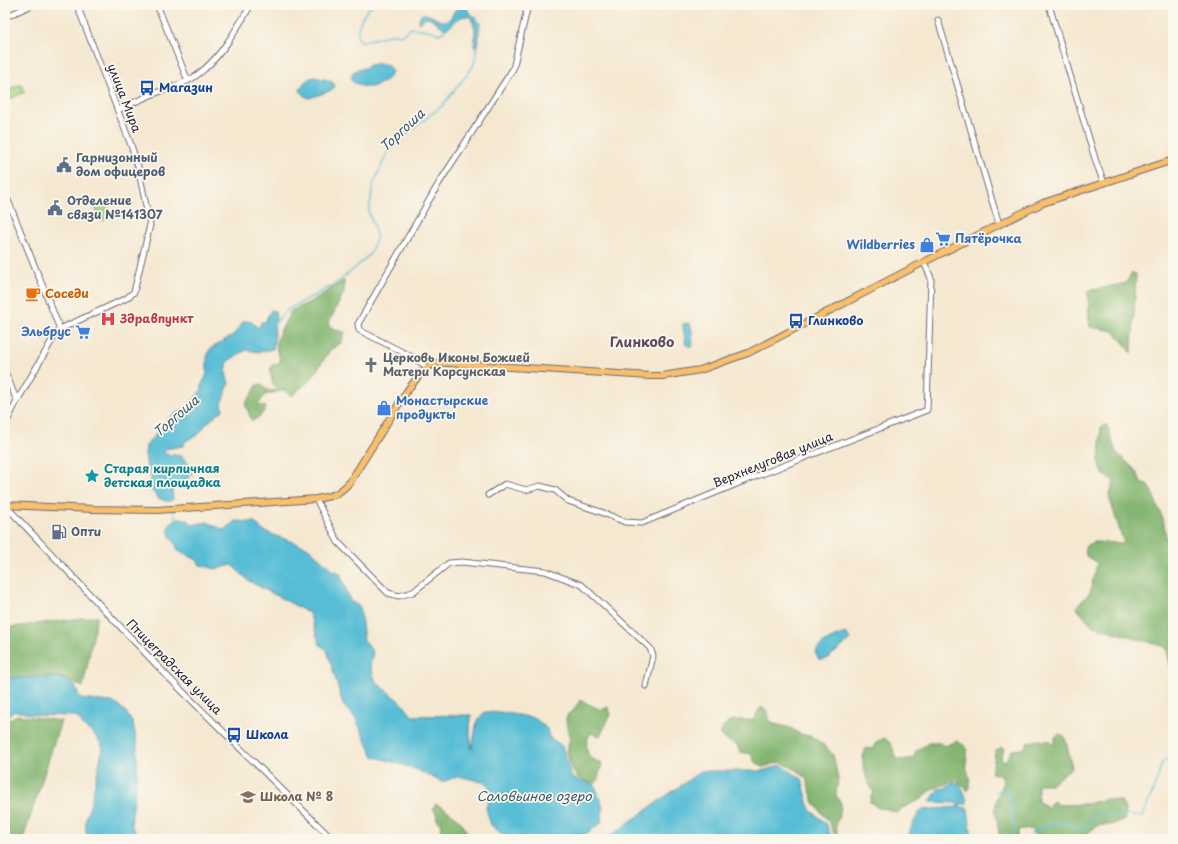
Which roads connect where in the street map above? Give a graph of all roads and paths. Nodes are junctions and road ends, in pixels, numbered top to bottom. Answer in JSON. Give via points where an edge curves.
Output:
{"nodes":[{"id":1,"x":32,"y":5,"type":"edge"},
{"id":2,"x":77,"y":5,"type":"edge"},
{"id":3,"x":157,"y":5,"type":"edge"},
{"id":4,"x":251,"y":5,"type":"edge"},
{"id":5,"x":528,"y":5,"type":"edge"},
{"id":6,"x":1049,"y":5,"type":"edge"},
{"id":7,"x":5,"y":16,"type":"edge"},
{"id":8,"x":938,"y":20,"type":"dead end"},
{"id":9,"x":188,"y":81,"type":"junction"},
{"id":10,"x":118,"y":110,"type":"junction"},
{"id":11,"x":1173,"y":160,"type":"edge"},
{"id":12,"x":1104,"y":183,"type":"junction"},
{"id":13,"x":5,"y":193,"type":"edge"},
{"id":14,"x":1000,"y":224,"type":"junction"},
{"id":15,"x":924,"y":262,"type":"junction"},
{"id":16,"x":60,"y":329,"type":"junction"},
{"id":17,"x":427,"y":367,"type":"junction"},
{"id":18,"x":5,"y":372,"type":"edge"},
{"id":19,"x":17,"y":401,"type":"junction"},
{"id":20,"x":5,"y":425,"type":"edge"},
{"id":21,"x":488,"y":495,"type":"dead end"},
{"id":22,"x":316,"y":499,"type":"junction"},
{"id":23,"x":5,"y":505,"type":"edge"},
{"id":24,"x":646,"y":686,"type":"dead end"},
{"id":25,"x":332,"y":839,"type":"edge"}],
"edges":[{"from":1,"to":7,"type":"street"},
{"from":2,"to":10,"type":"street","name":"улица Мира"},
{"from":3,"to":9,"type":"street"},
{"from":4,"to":9,"type":"street","via":[[212,63]]},
{"from":5,"to":17,"type":"street","via":[[513,69],[439,184],[358,324],[359,330]]},
{"from":6,"to":12,"type":"street"},
{"from":8,"to":14,"type":"street"},
{"from":9,"to":10,"type":"street"},
{"from":10,"to":16,"type":"street","name":"улица Мира","via":[[138,167],[150,225],[134,292],[127,298]]},
{"from":11,"to":12,"type":"main road"},
{"from":12,"to":14,"type":"main road","via":[[1043,203]]},
{"from":13,"to":16,"type":"street"},
{"from":14,"to":15,"type":"main road"},
{"from":15,"to":17,"type":"main road","via":[[748,353],[688,372],[650,376],[447,363]]},
{"from":15,"to":21,"type":"street","name":"Верхнелуговая улица","via":[[931,278],[927,410],[746,480],[642,524],[625,522],[568,501],[555,490],[540,486],[526,490],[505,484]]},
{"from":16,"to":19,"type":"street"},
{"from":17,"to":22,"type":"main road","via":[[407,391],[350,482],[335,495]]},
{"from":18,"to":19,"type":"street"},
{"from":19,"to":20,"type":"street"},
{"from":22,"to":23,"type":"main road","via":[[157,510]]},
{"from":22,"to":24,"type":"street","via":[[338,542],[388,593],[399,596],[413,592],[449,564],[462,562],[545,571],[582,585],[650,648],[653,656]]},
{"from":23,"to":25,"type":"street","name":"Птицеградская улица","via":[[170,679]]}]}
